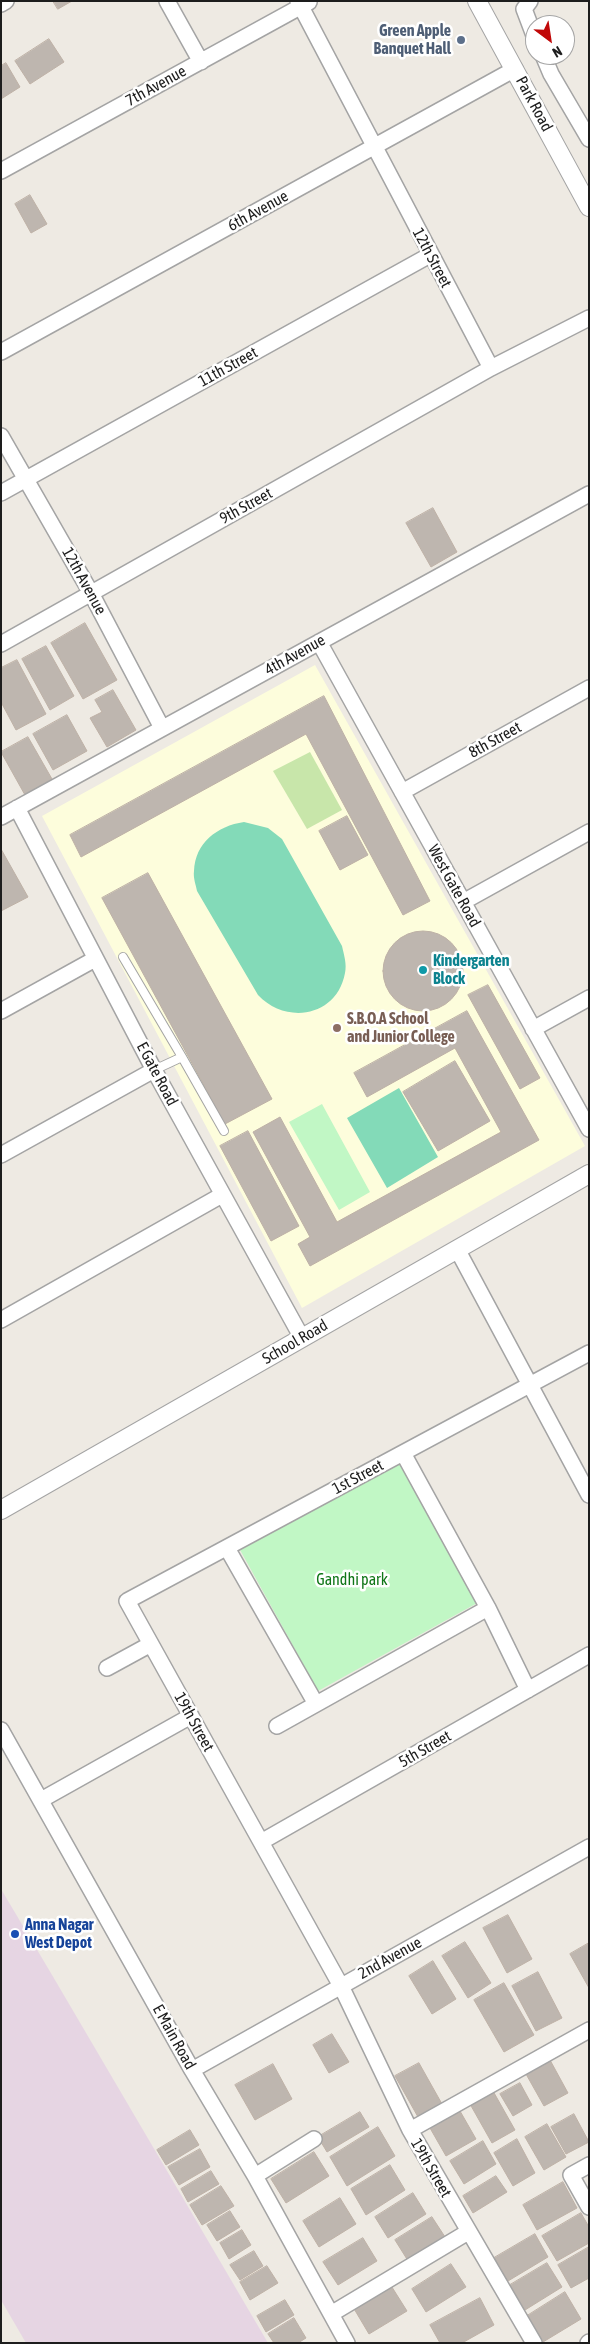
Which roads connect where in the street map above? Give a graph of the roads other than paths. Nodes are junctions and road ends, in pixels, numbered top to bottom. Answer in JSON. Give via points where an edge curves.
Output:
{"nodes":[{"id":1,"x":6,"y":1,"type":"edge"},
{"id":2,"x":167,"y":1,"type":"edge"},
{"id":3,"x":477,"y":1,"type":"edge"},
{"id":4,"x":530,"y":1,"type":"edge"},
{"id":5,"x":303,"y":3,"type":"edge"},
{"id":6,"x":1,"y":4,"type":"edge"},
{"id":7,"x":526,"y":15,"type":"edge"},
{"id":8,"x":200,"y":62,"type":"junction"},
{"id":9,"x":547,"y":65,"type":"edge"},
{"id":10,"x":515,"y":69,"type":"junction"},
{"id":11,"x":589,"y":139,"type":"edge"},
{"id":12,"x":373,"y":147,"type":"junction"},
{"id":13,"x":1,"y":171,"type":"edge"},
{"id":14,"x":589,"y":207,"type":"edge"},
{"id":15,"x":430,"y":255,"type":"junction"},
{"id":16,"x":589,"y":318,"type":"edge"},
{"id":17,"x":1,"y":352,"type":"edge"},
{"id":18,"x":491,"y":368,"type":"junction"},
{"id":19,"x":1,"y":436,"type":"edge"},
{"id":20,"x":26,"y":479,"type":"junction"},
{"id":21,"x":1,"y":493,"type":"edge"},
{"id":22,"x":589,"y":494,"type":"edge"},
{"id":23,"x":91,"y":593,"type":"junction"},
{"id":24,"x":319,"y":642,"type":"junction"},
{"id":25,"x":1,"y":644,"type":"edge"},
{"id":26,"x":589,"y":688,"type":"edge"},
{"id":27,"x":162,"y":728,"type":"junction"},
{"id":28,"x":402,"y":792,"type":"junction"},
{"id":29,"x":17,"y":808,"type":"junction"},
{"id":30,"x":1,"y":817,"type":"edge"},
{"id":31,"x":589,"y":832,"type":"edge"},
{"id":32,"x":462,"y":902,"type":"junction"},
{"id":33,"x":122,"y":957,"type":"dead end"},
{"id":34,"x":95,"y":959,"type":"junction"},
{"id":35,"x":589,"y":998,"type":"edge"},
{"id":36,"x":1,"y":1011,"type":"edge"},
{"id":37,"x":533,"y":1029,"type":"junction"},
{"id":38,"x":182,"y":1057,"type":"junction"},
{"id":39,"x":154,"y":1070,"type":"junction"},
{"id":40,"x":589,"y":1129,"type":"edge"},
{"id":41,"x":224,"y":1131,"type":"dead end"},
{"id":42,"x":1,"y":1154,"type":"edge"},
{"id":43,"x":589,"y":1174,"type":"edge"},
{"id":44,"x":222,"y":1195,"type":"junction"},
{"id":45,"x":457,"y":1249,"type":"junction"},
{"id":46,"x":1,"y":1320,"type":"edge"},
{"id":47,"x":302,"y":1338,"type":"junction"},
{"id":48,"x":589,"y":1353,"type":"edge"},
{"id":49,"x":530,"y":1386,"type":"junction"},
{"id":50,"x":403,"y":1454,"type":"junction"},
{"id":51,"x":589,"y":1495,"type":"edge"},
{"id":52,"x":1,"y":1510,"type":"edge"},
{"id":53,"x":227,"y":1548,"type":"junction"},
{"id":54,"x":127,"y":1601,"type":"joint"},
{"id":55,"x":488,"y":1608,"type":"junction"},
{"id":56,"x":151,"y":1644,"type":"junction"},
{"id":57,"x":589,"y":1655,"type":"edge"},
{"id":58,"x":107,"y":1668,"type":"dead end"},
{"id":59,"x":528,"y":1690,"type":"junction"},
{"id":60,"x":316,"y":1704,"type":"junction"},
{"id":61,"x":191,"y":1716,"type":"junction"},
{"id":62,"x":277,"y":1726,"type":"dead end"},
{"id":63,"x":1,"y":1730,"type":"edge"},
{"id":64,"x":41,"y":1800,"type":"junction"},
{"id":65,"x":261,"y":1842,"type":"junction"},
{"id":66,"x":589,"y":1847,"type":"edge"},
{"id":67,"x":341,"y":1986,"type":"junction"},
{"id":68,"x":589,"y":2030,"type":"edge"},
{"id":69,"x":192,"y":2070,"type":"junction"},
{"id":70,"x":410,"y":2130,"type":"junction"},
{"id":71,"x":314,"y":2139,"type":"dead end"},
{"id":72,"x":589,"y":2165,"type":"edge"},
{"id":73,"x":255,"y":2176,"type":"junction"},
{"id":74,"x":589,"y":2207,"type":"edge"},
{"id":75,"x":468,"y":2232,"type":"junction"},
{"id":76,"x":331,"y":2314,"type":"junction"},
{"id":77,"x":347,"y":2343,"type":"edge"},
{"id":78,"x":534,"y":2343,"type":"edge"}],
"edges":[{"from":1,"to":6,"type":"street"},
{"from":2,"to":8,"type":"street"},
{"from":3,"to":10,"type":"street","name":"Park Road"},
{"from":4,"to":7,"type":"street","via":[[524,9]]},
{"from":5,"to":8,"type":"street","name":"7th Avenue"},
{"from":5,"to":12,"type":"street","name":"12th Street"},
{"from":8,"to":13,"type":"street","name":"7th Avenue"},
{"from":9,"to":11,"type":"street"},
{"from":10,"to":12,"type":"street","name":"6th Avenue"},
{"from":10,"to":14,"type":"street","name":"Park Road"},
{"from":12,"to":15,"type":"street","name":"12th Street"},
{"from":12,"to":17,"type":"street","name":"6th Avenue"},
{"from":15,"to":18,"type":"street","name":"12th Street"},
{"from":15,"to":20,"type":"street","name":"11th Street"},
{"from":16,"to":18,"type":"street","name":"9th Street"},
{"from":18,"to":23,"type":"street","name":"9th Street"},
{"from":19,"to":20,"type":"street","name":"12th Avenue"},
{"from":20,"to":21,"type":"street","name":"11th Street"},
{"from":20,"to":23,"type":"street","name":"12th Avenue"},
{"from":22,"to":24,"type":"street","name":"4th Avenue"},
{"from":23,"to":25,"type":"street","name":"9th Street"},
{"from":23,"to":27,"type":"street","name":"12th Avenue"},
{"from":24,"to":27,"type":"street","name":"4th Avenue"},
{"from":24,"to":28,"type":"street","name":"West Gate Road"},
{"from":26,"to":28,"type":"street","name":"8th Street"},
{"from":27,"to":29,"type":"street","name":"4th Avenue"},
{"from":28,"to":32,"type":"street","name":"West Gate Road"},
{"from":29,"to":30,"type":"street","name":"4th Avenue"},
{"from":29,"to":34,"type":"street","name":"E Gate Road"},
{"from":31,"to":32,"type":"street"},
{"from":32,"to":37,"type":"street","name":"West Gate Road"},
{"from":33,"to":38,"type":"lane"},
{"from":34,"to":36,"type":"street"},
{"from":34,"to":39,"type":"street","name":"E Gate Road"},
{"from":35,"to":37,"type":"street"},
{"from":37,"to":40,"type":"street","name":"West Gate Road"},
{"from":38,"to":39,"type":"lane"},
{"from":38,"to":41,"type":"lane"},
{"from":39,"to":42,"type":"street"},
{"from":39,"to":44,"type":"street","name":"E Gate Road"},
{"from":43,"to":45,"type":"street","name":"School Road"},
{"from":44,"to":46,"type":"street"},
{"from":44,"to":47,"type":"street","name":"E Gate Road"},
{"from":45,"to":47,"type":"street","name":"School Road"},
{"from":45,"to":49,"type":"street"},
{"from":47,"to":52,"type":"street","name":"School Road"},
{"from":48,"to":49,"type":"street","name":"1st Street"},
{"from":49,"to":50,"type":"street","name":"1st Street"},
{"from":49,"to":51,"type":"street"},
{"from":50,"to":53,"type":"street","name":"1st Street"},
{"from":50,"to":55,"type":"street"},
{"from":53,"to":54,"type":"street","name":"1st Street"},
{"from":53,"to":60,"type":"street"},
{"from":54,"to":56,"type":"street","name":"19th Street"},
{"from":55,"to":59,"type":"street"},
{"from":55,"to":60,"type":"street"},
{"from":56,"to":58,"type":"street"},
{"from":56,"to":61,"type":"street","name":"19th Street"},
{"from":57,"to":59,"type":"street","name":"5th Street"},
{"from":59,"to":65,"type":"street","name":"5th Street"},
{"from":60,"to":62,"type":"street"},
{"from":61,"to":64,"type":"street"},
{"from":61,"to":65,"type":"street","name":"19th Street"},
{"from":63,"to":64,"type":"street","name":"E Main Road"},
{"from":64,"to":69,"type":"street","name":"E Main Road"},
{"from":65,"to":67,"type":"street","name":"19th Street"},
{"from":66,"to":67,"type":"street","name":"2nd Avenue"},
{"from":67,"to":69,"type":"street","name":"2nd Avenue"},
{"from":67,"to":70,"type":"street","name":"19th Street"},
{"from":68,"to":70,"type":"street"},
{"from":69,"to":73,"type":"street","name":"E Main Road"},
{"from":70,"to":75,"type":"street","name":"19th Street"},
{"from":71,"to":73,"type":"street"},
{"from":72,"to":74,"type":"street","via":[[571,2175]]},
{"from":73,"to":76,"type":"street","name":"E Main Road"},
{"from":75,"to":76,"type":"street"},
{"from":75,"to":78,"type":"street","name":"19th Street"},
{"from":76,"to":77,"type":"street","name":"E Main Road"}]}
